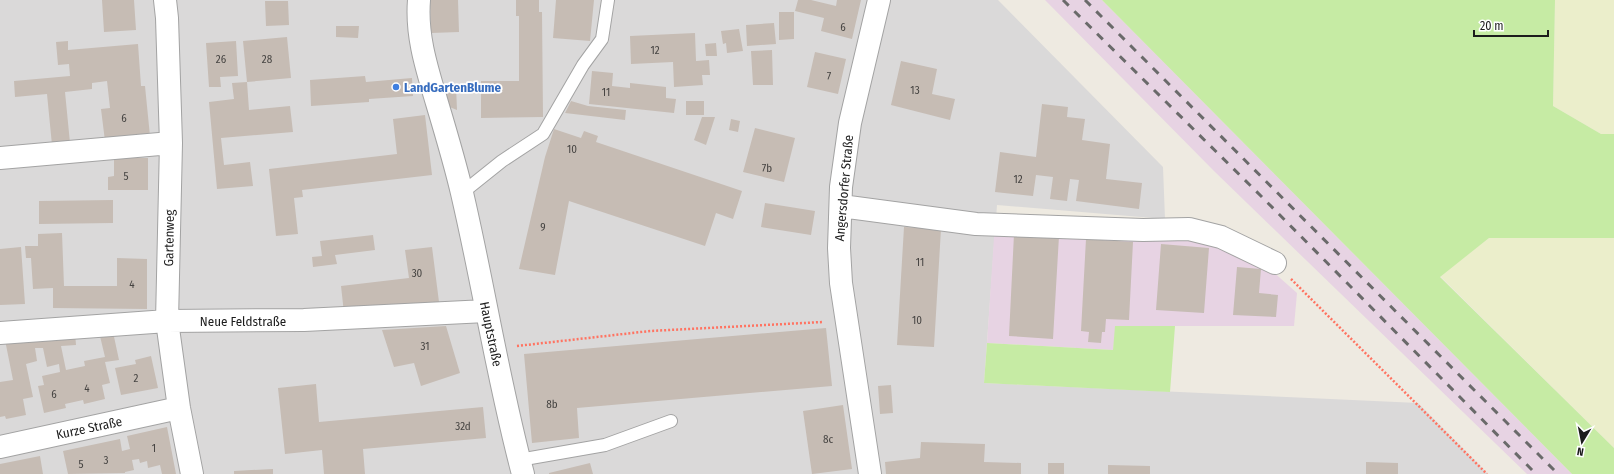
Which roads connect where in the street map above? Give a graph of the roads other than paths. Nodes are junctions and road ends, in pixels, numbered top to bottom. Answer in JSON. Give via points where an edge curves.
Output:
{"nodes":[{"id":1,"x":165,"y":0,"type":"edge"},
{"id":2,"x":419,"y":0,"type":"edge"},
{"id":3,"x":608,"y":0,"type":"edge"},
{"id":4,"x":879,"y":0,"type":"edge"},
{"id":5,"x":170,"y":143,"type":"junction"},
{"id":6,"x":0,"y":158,"type":"edge"},
{"id":7,"x":462,"y":193,"type":"junction"},
{"id":8,"x":841,"y":206,"type":"junction"},
{"id":9,"x":1275,"y":263,"type":"road end"},
{"id":10,"x":486,"y":311,"type":"junction"},
{"id":11,"x":167,"y":321,"type":"junction"},
{"id":12,"x":0,"y":333,"type":"edge"},
{"id":13,"x":178,"y":408,"type":"junction"},
{"id":14,"x":672,"y":421,"type":"dead end"},
{"id":15,"x":0,"y":447,"type":"edge"},
{"id":16,"x":521,"y":467,"type":"edge"},
{"id":17,"x":192,"y":474,"type":"edge"},
{"id":18,"x":870,"y":474,"type":"edge"}],
"edges":[{"from":1,"to":5,"type":"street","name":"Gartenweg"},
{"from":2,"to":7,"type":"street","name":"Hauptstraße","via":[[418,17],[424,60]]},
{"from":3,"to":7,"type":"lane","via":[[602,39],[583,65],[543,134],[502,161]]},
{"from":4,"to":8,"type":"street","name":"Angersdorfer Straße","via":[[850,123],[841,187]]},
{"from":5,"to":6,"type":"street"},
{"from":5,"to":11,"type":"street","name":"Gartenweg"},
{"from":7,"to":10,"type":"street","name":"Hauptstraße"},
{"from":8,"to":9,"type":"street","via":[[976,224],[1143,230],[1190,229],[1221,237]]},
{"from":8,"to":18,"type":"street","name":"Angersdorfer Straße","via":[[841,283]]},
{"from":10,"to":11,"type":"street","name":"Neue Feldstraße","via":[[304,320]]},
{"from":10,"to":16,"type":"street","name":"Hauptstraße"},
{"from":11,"to":12,"type":"street","name":"Neue Feldstraße"},
{"from":11,"to":13,"type":"street","name":"Gartenweg"},
{"from":13,"to":15,"type":"street","name":"Kurze Straße"},
{"from":13,"to":17,"type":"street","name":"Gartenweg"},
{"from":14,"to":16,"type":"lane","via":[[605,445]]}]}
